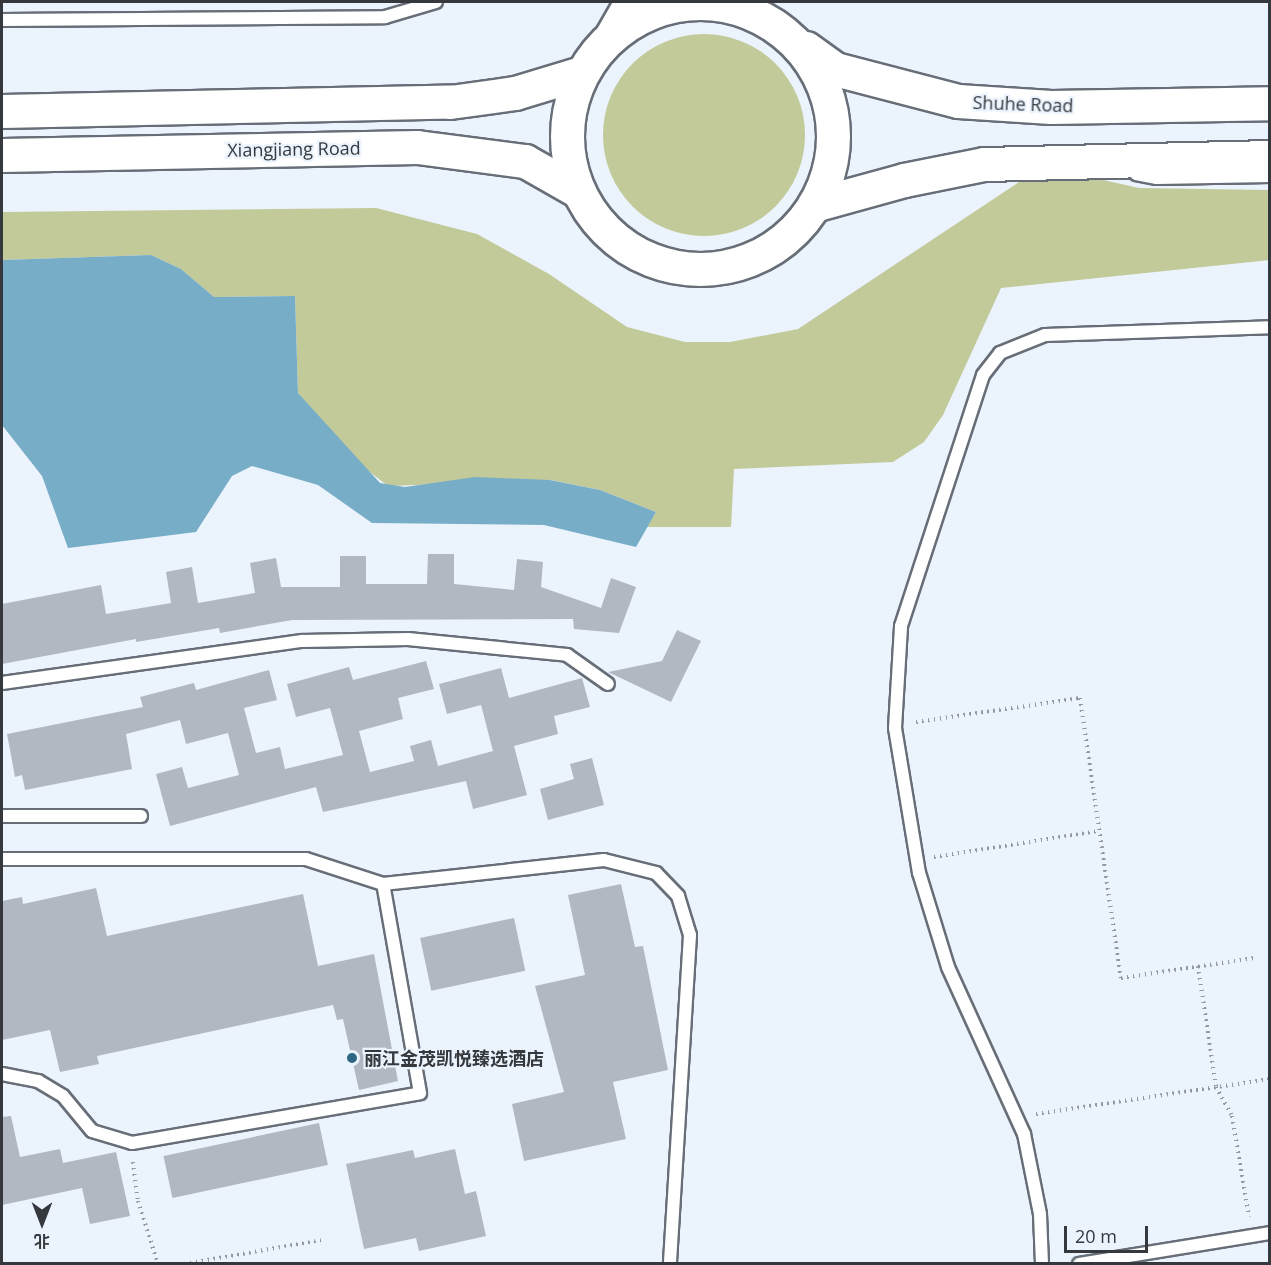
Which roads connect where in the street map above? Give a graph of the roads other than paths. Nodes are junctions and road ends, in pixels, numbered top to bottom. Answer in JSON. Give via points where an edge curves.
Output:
{"nodes":[{"id":1,"x":436,"y":2,"type":"edge"},
{"id":2,"x":631,"y":2,"type":"edge"},
{"id":3,"x":748,"y":7,"type":"edge"},
{"id":4,"x":2,"y":20,"type":"edge"},
{"id":5,"x":612,"y":35,"type":"junction"},
{"id":6,"x":791,"y":38,"type":"junction"},
{"id":7,"x":581,"y":74,"type":"junction"},
{"id":8,"x":1269,"y":103,"type":"edge"},
{"id":9,"x":2,"y":111,"type":"edge"},
{"id":10,"x":2,"y":155,"type":"edge"},
{"id":11,"x":1269,"y":157,"type":"edge"},
{"id":12,"x":1065,"y":159,"type":"junction"},
{"id":13,"x":1269,"y":176,"type":"edge"},
{"id":14,"x":578,"y":191,"type":"junction"},
{"id":15,"x":817,"y":204,"type":"junction"},
{"id":16,"x":1269,"y":327,"type":"edge"},
{"id":17,"x":2,"y":683,"type":"edge"},
{"id":18,"x":609,"y":684,"type":"dead end"},
{"id":19,"x":2,"y":816,"type":"edge"},
{"id":20,"x":141,"y":816,"type":"dead end"},
{"id":21,"x":2,"y":859,"type":"edge"},
{"id":22,"x":383,"y":884,"type":"junction"},
{"id":23,"x":2,"y":1074,"type":"edge"},
{"id":24,"x":1269,"y":1233,"type":"edge"},
{"id":25,"x":670,"y":1263,"type":"edge"},
{"id":26,"x":1042,"y":1263,"type":"edge"},
{"id":27,"x":1079,"y":1263,"type":"edge"}],
"edges":[{"from":1,"to":4,"type":"lane","via":[[385,17]]},
{"from":2,"to":5,"type":"main road"},
{"from":3,"to":5,"type":"main road","name":"Shuhe Road","via":[[678,4],[632,21]]},
{"from":3,"to":6,"type":"main road","name":"Shuhe Road"},
{"from":5,"to":7,"type":"main road"},
{"from":6,"to":8,"type":"main road","name":"Shuhe Road","via":[[835,69],[958,101],[1051,107]]},
{"from":6,"to":15,"type":"main road","via":[[821,79],[833,127],[828,175]]},
{"from":7,"to":9,"type":"main road","via":[[515,93],[450,102]]},
{"from":7,"to":14,"type":"main road","via":[[571,96],[566,144]]},
{"from":10,"to":14,"type":"main road","name":"Xiangjiang Road","via":[[417,147],[525,161]]},
{"from":11,"to":12,"type":"main road"},
{"from":12,"to":13,"type":"lane","via":[[1157,178]]},
{"from":12,"to":15,"type":"main road","via":[[944,171]]},
{"from":14,"to":15,"type":"main road","via":[[605,231],[624,246],[646,258],[694,269],[719,268],[766,252]]},
{"from":16,"to":26,"type":"lane","via":[[1045,335],[1012,345],[983,375],[910,591],[896,662],[895,725],[916,860],[948,967],[1017,1116],[1034,1174]]},
{"from":17,"to":18,"type":"lane","via":[[302,641],[408,639],[567,655]]},
{"from":19,"to":20,"type":"lane"},
{"from":21,"to":22,"type":"lane","via":[[306,858]]},
{"from":22,"to":23,"type":"lane","via":[[420,1093],[132,1143],[92,1131],[63,1096],[38,1081]]},
{"from":22,"to":25,"type":"lane","via":[[604,860],[642,866],[678,896],[690,935]]},
{"from":24,"to":27,"type":"lane"}]}
